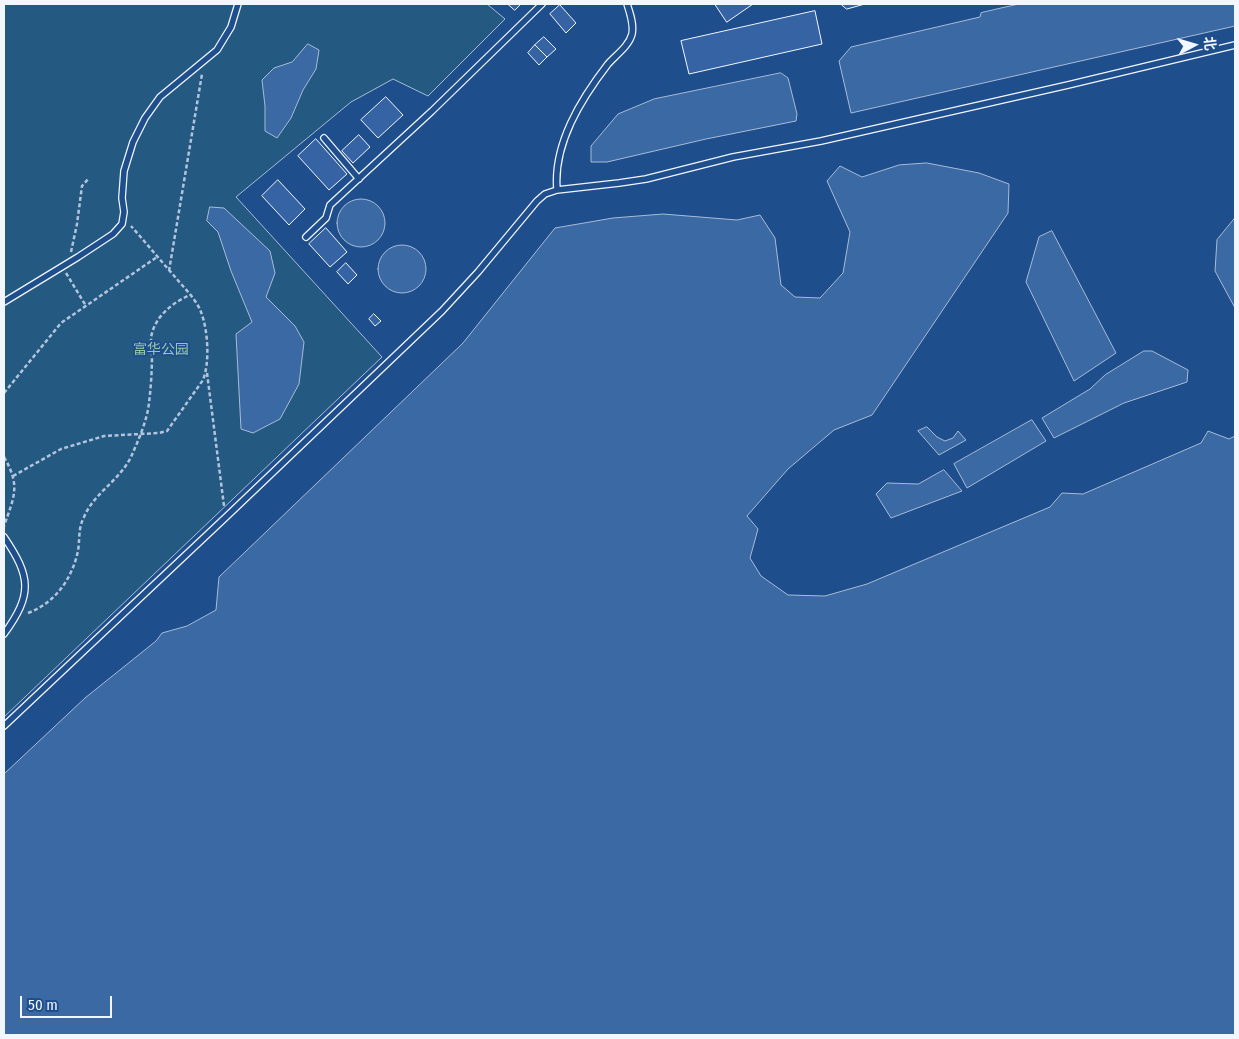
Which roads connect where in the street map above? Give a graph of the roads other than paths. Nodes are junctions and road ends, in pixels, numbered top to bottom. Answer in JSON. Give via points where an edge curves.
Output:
{"nodes":[{"id":1,"x":238,"y":4,"type":"edge"},
{"id":2,"x":542,"y":4,"type":"edge"},
{"id":3,"x":627,"y":4,"type":"edge"},
{"id":4,"x":1235,"y":45,"type":"edge"},
{"id":5,"x":324,"y":138,"type":"dead end"},
{"id":6,"x":359,"y":178,"type":"junction"},
{"id":7,"x":556,"y":190,"type":"junction"},
{"id":8,"x":306,"y":237,"type":"dead end"},
{"id":9,"x":4,"y":302,"type":"edge"},
{"id":10,"x":4,"y":538,"type":"edge"},
{"id":11,"x":4,"y":634,"type":"edge"},
{"id":12,"x":4,"y":726,"type":"edge"}],
"edges":[{"from":1,"to":9,"type":"lane","via":[[231,27],[217,50],[160,97],[133,142],[124,171],[122,224],[113,234]]},
{"from":2,"to":6,"type":"lane"},
{"from":3,"to":7,"type":"lane","via":[[631,13],[632,35],[585,97],[567,133],[557,162]]},
{"from":4,"to":7,"type":"lane","via":[[821,141],[733,157],[628,182]]},
{"from":5,"to":6,"type":"lane"},
{"from":6,"to":8,"type":"lane","via":[[330,205],[326,218]]},
{"from":7,"to":12,"type":"lane","via":[[536,201],[442,311]]},
{"from":10,"to":11,"type":"lane","via":[[25,575],[25,593]]}]}
